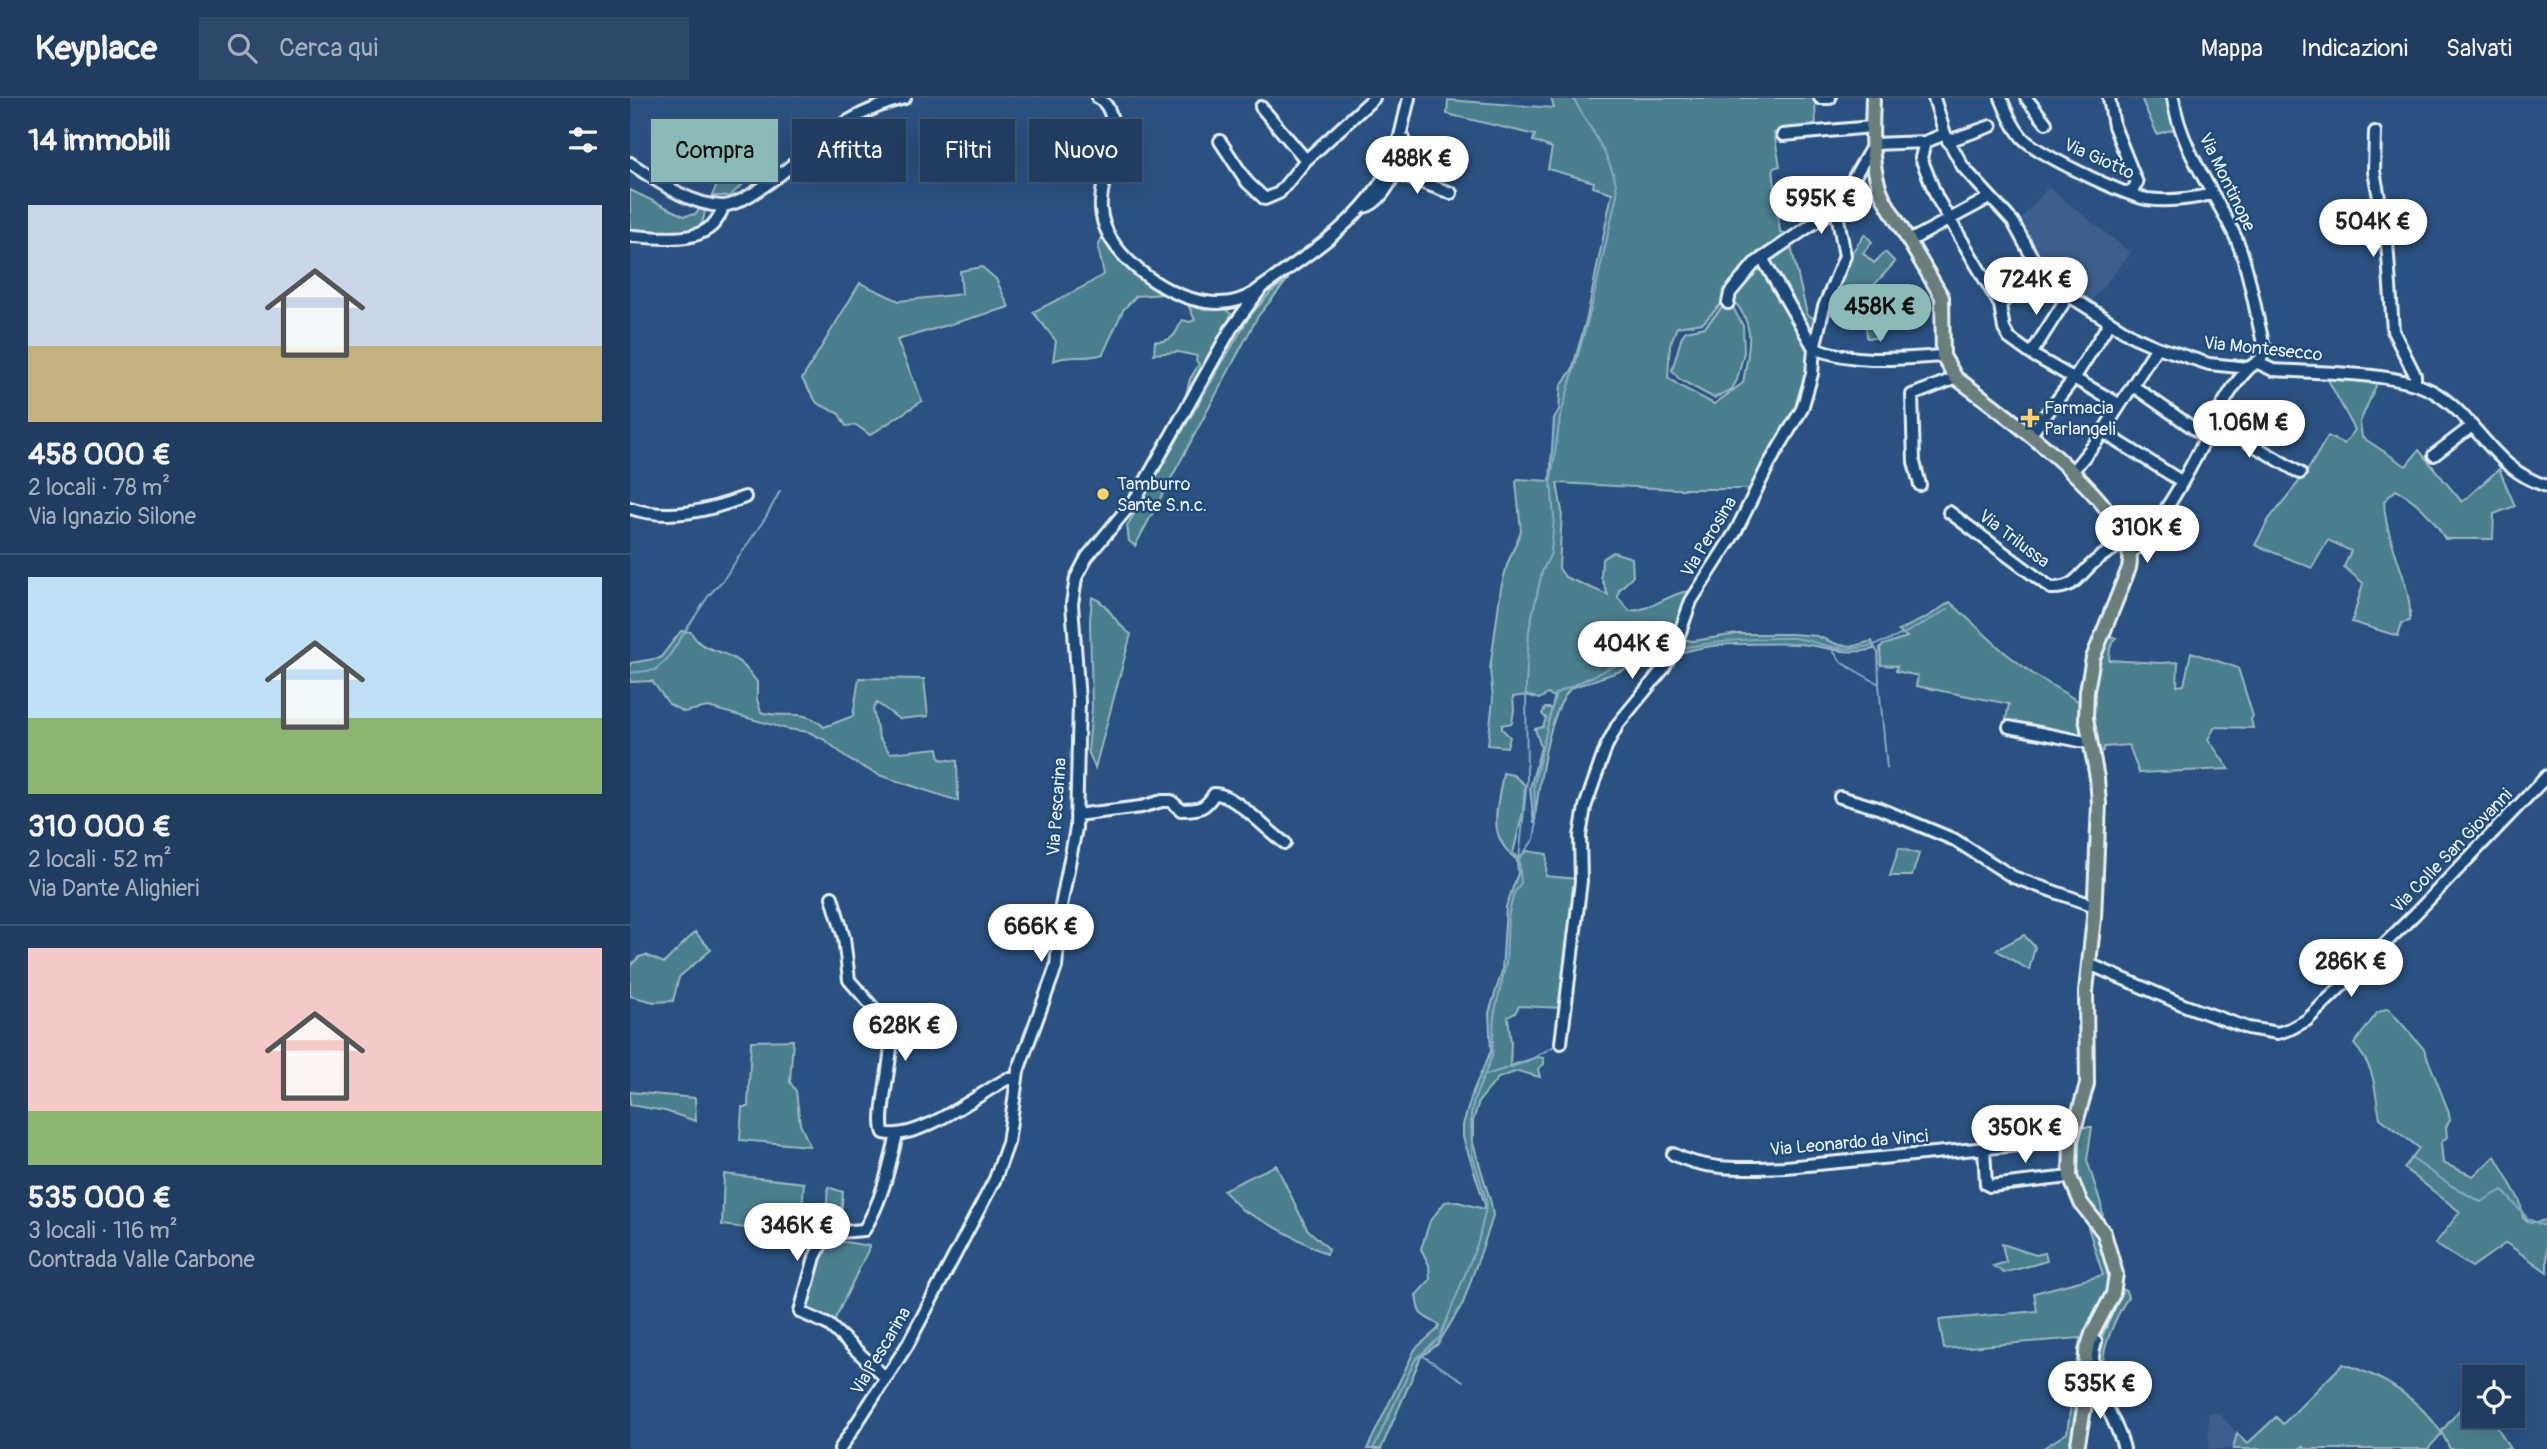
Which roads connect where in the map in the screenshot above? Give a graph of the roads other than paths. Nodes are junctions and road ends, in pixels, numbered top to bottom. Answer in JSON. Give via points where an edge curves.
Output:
{"nodes":[{"id":1,"x":905,"y":98,"type":"edge"},
{"id":2,"x":1098,"y":98,"type":"edge"},
{"id":3,"x":1374,"y":98,"type":"edge"},
{"id":4,"x":1409,"y":98,"type":"edge"},
{"id":5,"x":1820,"y":98,"type":"edge"},
{"id":6,"x":1830,"y":98,"type":"edge"},
{"id":7,"x":1873,"y":98,"type":"edge"},
{"id":8,"x":1885,"y":98,"type":"edge"},
{"id":9,"x":1934,"y":98,"type":"edge"},
{"id":10,"x":2001,"y":98,"type":"edge"},
{"id":11,"x":2026,"y":98,"type":"edge"},
{"id":12,"x":2109,"y":98,"type":"edge"},
{"id":13,"x":2173,"y":98,"type":"edge"},
{"id":14,"x":1261,"y":107,"type":"dead end"},
{"id":15,"x":2046,"y":123,"type":"dead end"},
{"id":16,"x":1991,"y":126,"type":"dead end"},
{"id":17,"x":1872,"y":127,"type":"junction"},
{"id":18,"x":2375,"y":132,"type":"dead end"},
{"id":19,"x":1783,"y":135,"type":"dead end"},
{"id":20,"x":1400,"y":136,"type":"junction"},
{"id":21,"x":1947,"y":138,"type":"junction"},
{"id":22,"x":1220,"y":141,"type":"dead end"},
{"id":23,"x":1925,"y":142,"type":"junction"},
{"id":24,"x":1873,"y":145,"type":"junction"},
{"id":25,"x":1306,"y":160,"type":"junction"},
{"id":26,"x":630,"y":163,"type":"edge"},
{"id":27,"x":1396,"y":173,"type":"junction"},
{"id":28,"x":2137,"y":183,"type":"junction"},
{"id":29,"x":2126,"y":192,"type":"junction"},
{"id":30,"x":1451,"y":193,"type":"dead end"},
{"id":31,"x":2211,"y":194,"type":"junction"},
{"id":32,"x":2142,"y":197,"type":"junction"},
{"id":33,"x":1989,"y":198,"type":"junction"},
{"id":34,"x":710,"y":204,"type":"junction"},
{"id":35,"x":723,"y":206,"type":"junction"},
{"id":36,"x":1360,"y":206,"type":"junction"},
{"id":37,"x":1836,"y":208,"type":"junction"},
{"id":38,"x":1950,"y":219,"type":"junction"},
{"id":39,"x":698,"y":235,"type":"junction"},
{"id":40,"x":630,"y":236,"type":"edge"},
{"id":41,"x":1910,"y":240,"type":"junction"},
{"id":42,"x":1762,"y":258,"type":"junction"},
{"id":43,"x":2037,"y":266,"type":"junction"},
{"id":44,"x":1262,"y":287,"type":"junction"},
{"id":45,"x":2068,"y":296,"type":"junction"},
{"id":46,"x":1241,"y":300,"type":"junction"},
{"id":47,"x":1221,"y":303,"type":"junction"},
{"id":48,"x":1728,"y":303,"type":"dead end"},
{"id":49,"x":2000,"y":305,"type":"junction"},
{"id":50,"x":1235,"y":322,"type":"junction"},
{"id":51,"x":2110,"y":322,"type":"junction"},
{"id":52,"x":2157,"y":347,"type":"junction"},
{"id":53,"x":1814,"y":348,"type":"junction"},
{"id":54,"x":2031,"y":354,"type":"junction"},
{"id":55,"x":1943,"y":356,"type":"junction"},
{"id":56,"x":2253,"y":365,"type":"junction"},
{"id":57,"x":2074,"y":377,"type":"junction"},
{"id":58,"x":1956,"y":378,"type":"junction"},
{"id":59,"x":2415,"y":382,"type":"junction"},
{"id":60,"x":2133,"y":386,"type":"junction"},
{"id":61,"x":2119,"y":404,"type":"junction"},
{"id":62,"x":2213,"y":421,"type":"junction"},
{"id":63,"x":2472,"y":426,"type":"junction"},
{"id":64,"x":2102,"y":432,"type":"junction"},
{"id":65,"x":2031,"y":435,"type":"junction"},
{"id":66,"x":2206,"y":437,"type":"junction"},
{"id":67,"x":2434,"y":455,"type":"dead end"},
{"id":68,"x":2300,"y":472,"type":"dead end"},
{"id":69,"x":2071,"y":473,"type":"junction"},
{"id":70,"x":2181,"y":481,"type":"junction"},
{"id":71,"x":1920,"y":485,"type":"dead end"},
{"id":72,"x":2547,"y":486,"type":"edge"},
{"id":73,"x":745,"y":497,"type":"dead end"},
{"id":74,"x":630,"y":508,"type":"edge"},
{"id":75,"x":1949,"y":512,"type":"dead end"},
{"id":76,"x":2129,"y":547,"type":"junction"},
{"id":77,"x":2009,"y":727,"type":"dead end"},
{"id":78,"x":2090,"y":743,"type":"junction"},
{"id":79,"x":2547,"y":776,"type":"edge"},
{"id":80,"x":1840,"y":797,"type":"dead end"},
{"id":81,"x":1076,"y":815,"type":"junction"},
{"id":82,"x":1285,"y":843,"type":"dead end"},
{"id":83,"x":832,"y":897,"type":"dead end"},
{"id":84,"x":2095,"y":906,"type":"junction"},
{"id":85,"x":2089,"y":964,"type":"junction"},
{"id":86,"x":1561,"y":1043,"type":"dead end"},
{"id":87,"x":1016,"y":1079,"type":"junction"},
{"id":88,"x":897,"y":1134,"type":"junction"},
{"id":89,"x":2071,"y":1140,"type":"junction"},
{"id":90,"x":1984,"y":1149,"type":"junction"},
{"id":91,"x":1673,"y":1154,"type":"dead end"},
{"id":92,"x":2070,"y":1177,"type":"junction"},
{"id":93,"x":2113,"y":1294,"type":"junction"},
{"id":94,"x":886,"y":1378,"type":"junction"},
{"id":95,"x":840,"y":1449,"type":"edge"},
{"id":96,"x":2077,"y":1449,"type":"edge"},
{"id":97,"x":2124,"y":1449,"type":"edge"}],
"edges":[{"from":1,"to":35,"type":"street","via":[[849,121],[742,200]]},
{"from":2,"to":47,"type":"street","via":[[1111,110],[1113,123],[1101,201],[1108,231],[1125,256],[1157,282],[1194,300]]},
{"from":3,"to":25,"type":"street"},
{"from":4,"to":20,"type":"street"},
{"from":5,"to":6,"type":"street"},
{"from":7,"to":8,"type":"street"},
{"from":7,"to":17,"type":"main road"},
{"from":9,"to":21,"type":"street","name":"Via Montesecco"},
{"from":10,"to":29,"type":"street","name":"Via Giotto","via":[[2029,145]]},
{"from":11,"to":15,"type":"street"},
{"from":12,"to":28,"type":"street","via":[[2114,126]]},
{"from":13,"to":31,"type":"street","name":"Via Montinope","via":[[2175,114]]},
{"from":14,"to":25,"type":"street"},
{"from":16,"to":21,"type":"street"},
{"from":17,"to":19,"type":"street"},
{"from":17,"to":24,"type":"main road"},
{"from":18,"to":59,"type":"street","via":[[2374,171],[2387,241],[2393,331]]},
{"from":20,"to":27,"type":"street","via":[[1404,139]]},
{"from":20,"to":36,"type":"street","via":[[1388,169]]},
{"from":21,"to":23,"type":"street"},
{"from":21,"to":33,"type":"street","name":"Via Montesecco","via":[[1963,167]]},
{"from":22,"to":25,"type":"street","via":[[1263,199],[1279,193]]},
{"from":23,"to":24,"type":"street"},
{"from":23,"to":38,"type":"street","via":[[1921,161]]},
{"from":24,"to":37,"type":"street"},
{"from":24,"to":41,"type":"main road","via":[[1880,191]]},
{"from":26,"to":34,"type":"street"},
{"from":27,"to":30,"type":"street"},
{"from":27,"to":36,"type":"street","via":[[1371,205]]},
{"from":28,"to":29,"type":"street"},
{"from":28,"to":32,"type":"street"},
{"from":29,"to":32,"type":"street","name":"Via Giotto"},
{"from":31,"to":32,"type":"street","name":"Via Giotto","via":[[2189,199]]},
{"from":31,"to":56,"type":"street","name":"Via Montinope","via":[[2236,238],[2264,347]]},
{"from":33,"to":38,"type":"street"},
{"from":33,"to":43,"type":"street","name":"Via Montesecco","via":[[2012,222]]},
{"from":34,"to":35,"type":"street"},
{"from":34,"to":39,"type":"street","via":[[706,225]]},
{"from":35,"to":39,"type":"street","via":[[714,225]]},
{"from":36,"to":44,"type":"street","via":[[1330,239]]},
{"from":37,"to":42,"type":"street"},
{"from":37,"to":53,"type":"street","name":"Via Perosina","via":[[1845,256],[1824,307]]},
{"from":38,"to":41,"type":"street"},
{"from":38,"to":49,"type":"street"},
{"from":39,"to":40,"type":"street"},
{"from":41,"to":55,"type":"main road","via":[[1942,297]]},
{"from":42,"to":48,"type":"street","via":[[1730,293]]},
{"from":42,"to":53,"type":"street"},
{"from":43,"to":45,"type":"street","name":"Via Montesecco"},
{"from":43,"to":49,"type":"street"},
{"from":44,"to":46,"type":"street"},
{"from":44,"to":50,"type":"street","name":"Via Pescarina"},
{"from":45,"to":51,"type":"street","name":"Via Montesecco"},
{"from":45,"to":54,"type":"street"},
{"from":46,"to":47,"type":"street"},
{"from":46,"to":50,"type":"street","name":"Via Pescarina","via":[[1244,306]]},
{"from":47,"to":50,"type":"street","via":[[1231,310]]},
{"from":49,"to":54,"type":"street","via":[[2009,338]]},
{"from":50,"to":81,"type":"street","name":"Via Pescarina","via":[[1142,490],[1087,557],[1076,578],[1072,604],[1079,701]]},
{"from":51,"to":52,"type":"street","name":"Via Montesecco"},
{"from":51,"to":57,"type":"street"},
{"from":52,"to":56,"type":"street","name":"Via Montesecco","via":[[2209,364]]},
{"from":52,"to":60,"type":"street"},
{"from":53,"to":55,"type":"street","via":[[1874,360]]},
{"from":53,"to":86,"type":"street","name":"Via Perosina","via":[[1802,409],[1736,531],[1691,601],[1674,649],[1606,747],[1580,836],[1581,881]]},
{"from":54,"to":57,"type":"street"},
{"from":55,"to":58,"type":"main road"},
{"from":56,"to":59,"type":"street","name":"Via Montesecco"},
{"from":56,"to":62,"type":"street","name":"Via Trilussa","via":[[2240,376]]},
{"from":57,"to":61,"type":"street"},
{"from":57,"to":65,"type":"street"},
{"from":58,"to":65,"type":"main road"},
{"from":58,"to":71,"type":"street","via":[[1912,395],[1914,462]]},
{"from":59,"to":63,"type":"street","name":"Via Montesecco","via":[[2445,400]]},
{"from":60,"to":61,"type":"street"},
{"from":60,"to":66,"type":"street"},
{"from":61,"to":64,"type":"street"},
{"from":62,"to":66,"type":"street","name":"Via Trilussa"},
{"from":62,"to":68,"type":"street"},
{"from":63,"to":67,"type":"street"},
{"from":63,"to":72,"type":"street","name":"Via Montesecco","via":[[2515,471]]},
{"from":64,"to":69,"type":"street"},
{"from":64,"to":70,"type":"street"},
{"from":65,"to":69,"type":"main road"},
{"from":66,"to":70,"type":"street","name":"Via Trilussa"},
{"from":69,"to":76,"type":"main road","via":[[2111,512]]},
{"from":70,"to":76,"type":"street","name":"Via Trilussa","via":[[2140,544]]},
{"from":73,"to":74,"type":"street","via":[[699,512],[646,513]]},
{"from":75,"to":76,"type":"street","name":"Via Trilussa","via":[[2051,588],[2064,589],[2095,561]]},
{"from":76,"to":78,"type":"main road","via":[[2129,568],[2093,658],[2086,705]]},
{"from":77,"to":78,"type":"street"},
{"from":78,"to":84,"type":"main road","via":[[2099,804]]},
{"from":79,"to":85,"type":"street","name":"Via Colle San Giovanni","via":[[2415,914],[2307,1020],[2290,1030],[2248,1028]]},
{"from":80,"to":84,"type":"street","via":[[1955,840],[2013,877]]},
{"from":81,"to":82,"type":"street","via":[[1162,801],[1181,810],[1202,809],[1219,794],[1237,803]]},
{"from":81,"to":87,"type":"street","name":"Via Pescarina","via":[[1056,967]]},
{"from":83,"to":88,"type":"street","via":[[844,938],[849,980],[891,1028],[881,1127],[884,1133]]},
{"from":84,"to":85,"type":"main road"},
{"from":85,"to":89,"type":"main road","via":[[2087,1084]]},
{"from":87,"to":88,"type":"street","via":[[1007,1079],[915,1131]]},
{"from":87,"to":94,"type":"street","name":"Via Pescarina","via":[[1000,1169],[919,1325]]},
{"from":88,"to":94,"type":"street","via":[[870,1220],[864,1230],[827,1233],[815,1257],[800,1312],[830,1325]]},
{"from":89,"to":90,"type":"street","name":"Via Leonardo da Vinci"},
{"from":89,"to":92,"type":"main road"},
{"from":90,"to":91,"type":"street","name":"Via Leonardo da Vinci","via":[[1825,1165],[1741,1168],[1695,1165]]},
{"from":90,"to":92,"type":"street","via":[[1986,1184],[1990,1186]]},
{"from":92,"to":93,"type":"main road","via":[[2110,1247],[2116,1274]]},
{"from":93,"to":96,"type":"main road","via":[[2086,1352]]},
{"from":93,"to":97,"type":"street","via":[[2092,1351],[2093,1372]]},
{"from":94,"to":95,"type":"street","name":"Via Pescarina"}]}
